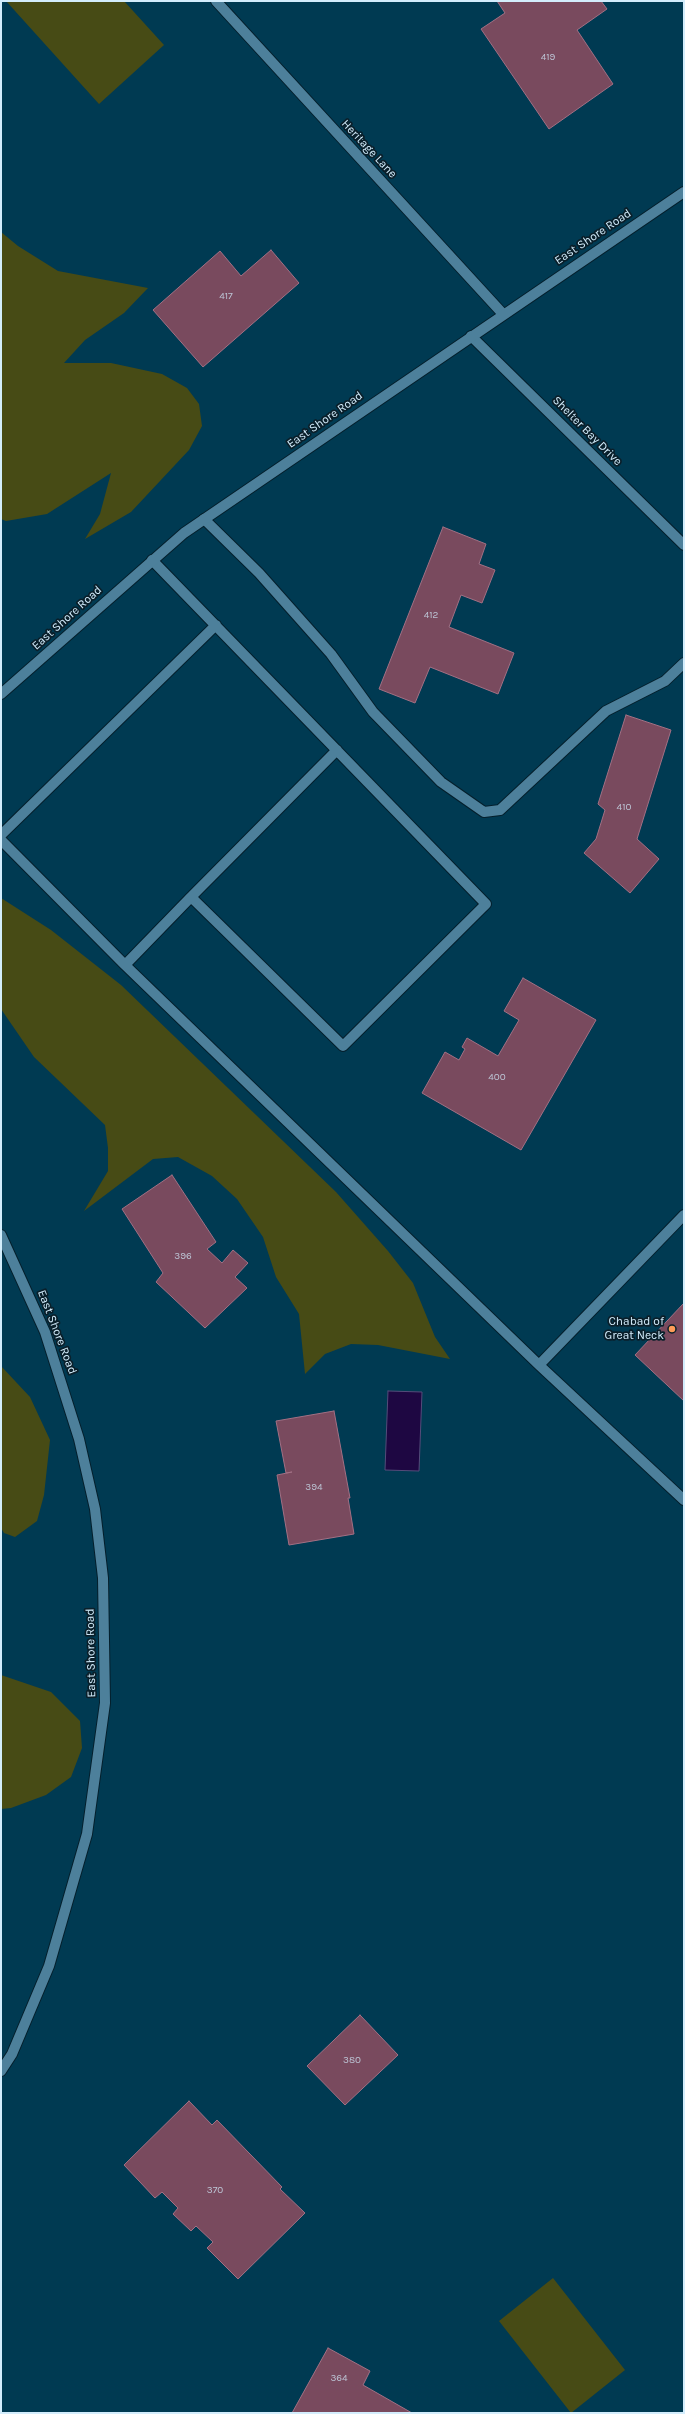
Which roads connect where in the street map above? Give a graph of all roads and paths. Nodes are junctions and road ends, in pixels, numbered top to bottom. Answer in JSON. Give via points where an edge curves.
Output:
{"nodes":[{"id":1,"x":216,"y":1,"type":"edge"},
{"id":2,"x":684,"y":192,"type":"edge"},
{"id":3,"x":503,"y":314,"type":"junction"},
{"id":4,"x":471,"y":336,"type":"junction"},
{"id":5,"x":204,"y":519,"type":"junction"},
{"id":6,"x":684,"y":545,"type":"edge"},
{"id":7,"x":152,"y":560,"type":"junction"},
{"id":8,"x":216,"y":625,"type":"junction"},
{"id":9,"x":684,"y":663,"type":"edge"},
{"id":10,"x":1,"y":694,"type":"edge"},
{"id":11,"x":337,"y":750,"type":"junction"},
{"id":12,"x":1,"y":835,"type":"edge"},
{"id":13,"x":1,"y":840,"type":"edge"},
{"id":14,"x":191,"y":897,"type":"junction"},
{"id":15,"x":125,"y":965,"type":"junction"},
{"id":16,"x":684,"y":1215,"type":"edge"},
{"id":17,"x":1,"y":1234,"type":"edge"},
{"id":18,"x":539,"y":1365,"type":"junction"},
{"id":19,"x":684,"y":1500,"type":"edge"},
{"id":20,"x":1,"y":2071,"type":"edge"}],
"edges":[{"from":1,"to":3,"type":"main road","name":"Heritage Lane"},
{"from":2,"to":3,"type":"main road","name":"East Shore Road"},
{"from":3,"to":4,"type":"main road","name":"East Shore Road"},
{"from":4,"to":5,"type":"main road","name":"East Shore Road"},
{"from":4,"to":6,"type":"main road","name":"Shelter Bay Drive"},
{"from":5,"to":7,"type":"main road","name":"East Shore Road"},
{"from":5,"to":9,"type":"main road","via":[[260,573],[331,654],[384,723],[440,782],[484,812],[500,810],[606,711],[665,681]]},
{"from":7,"to":8,"type":"main road"},
{"from":7,"to":10,"type":"main road","name":"East Shore Road"},
{"from":8,"to":11,"type":"main road"},
{"from":8,"to":12,"type":"main road"},
{"from":11,"to":14,"type":"main road"},
{"from":11,"to":14,"type":"main road","via":[[486,904],[343,1046]]},
{"from":13,"to":15,"type":"main road"},
{"from":14,"to":15,"type":"main road"},
{"from":15,"to":18,"type":"main road"},
{"from":16,"to":18,"type":"main road"},
{"from":17,"to":20,"type":"main road","name":"East Shore Road","via":[[45,1332],[79,1439],[95,1509],[103,1578],[105,1703],[87,1834],[49,1966],[12,2054]]},
{"from":18,"to":19,"type":"main road"}]}
